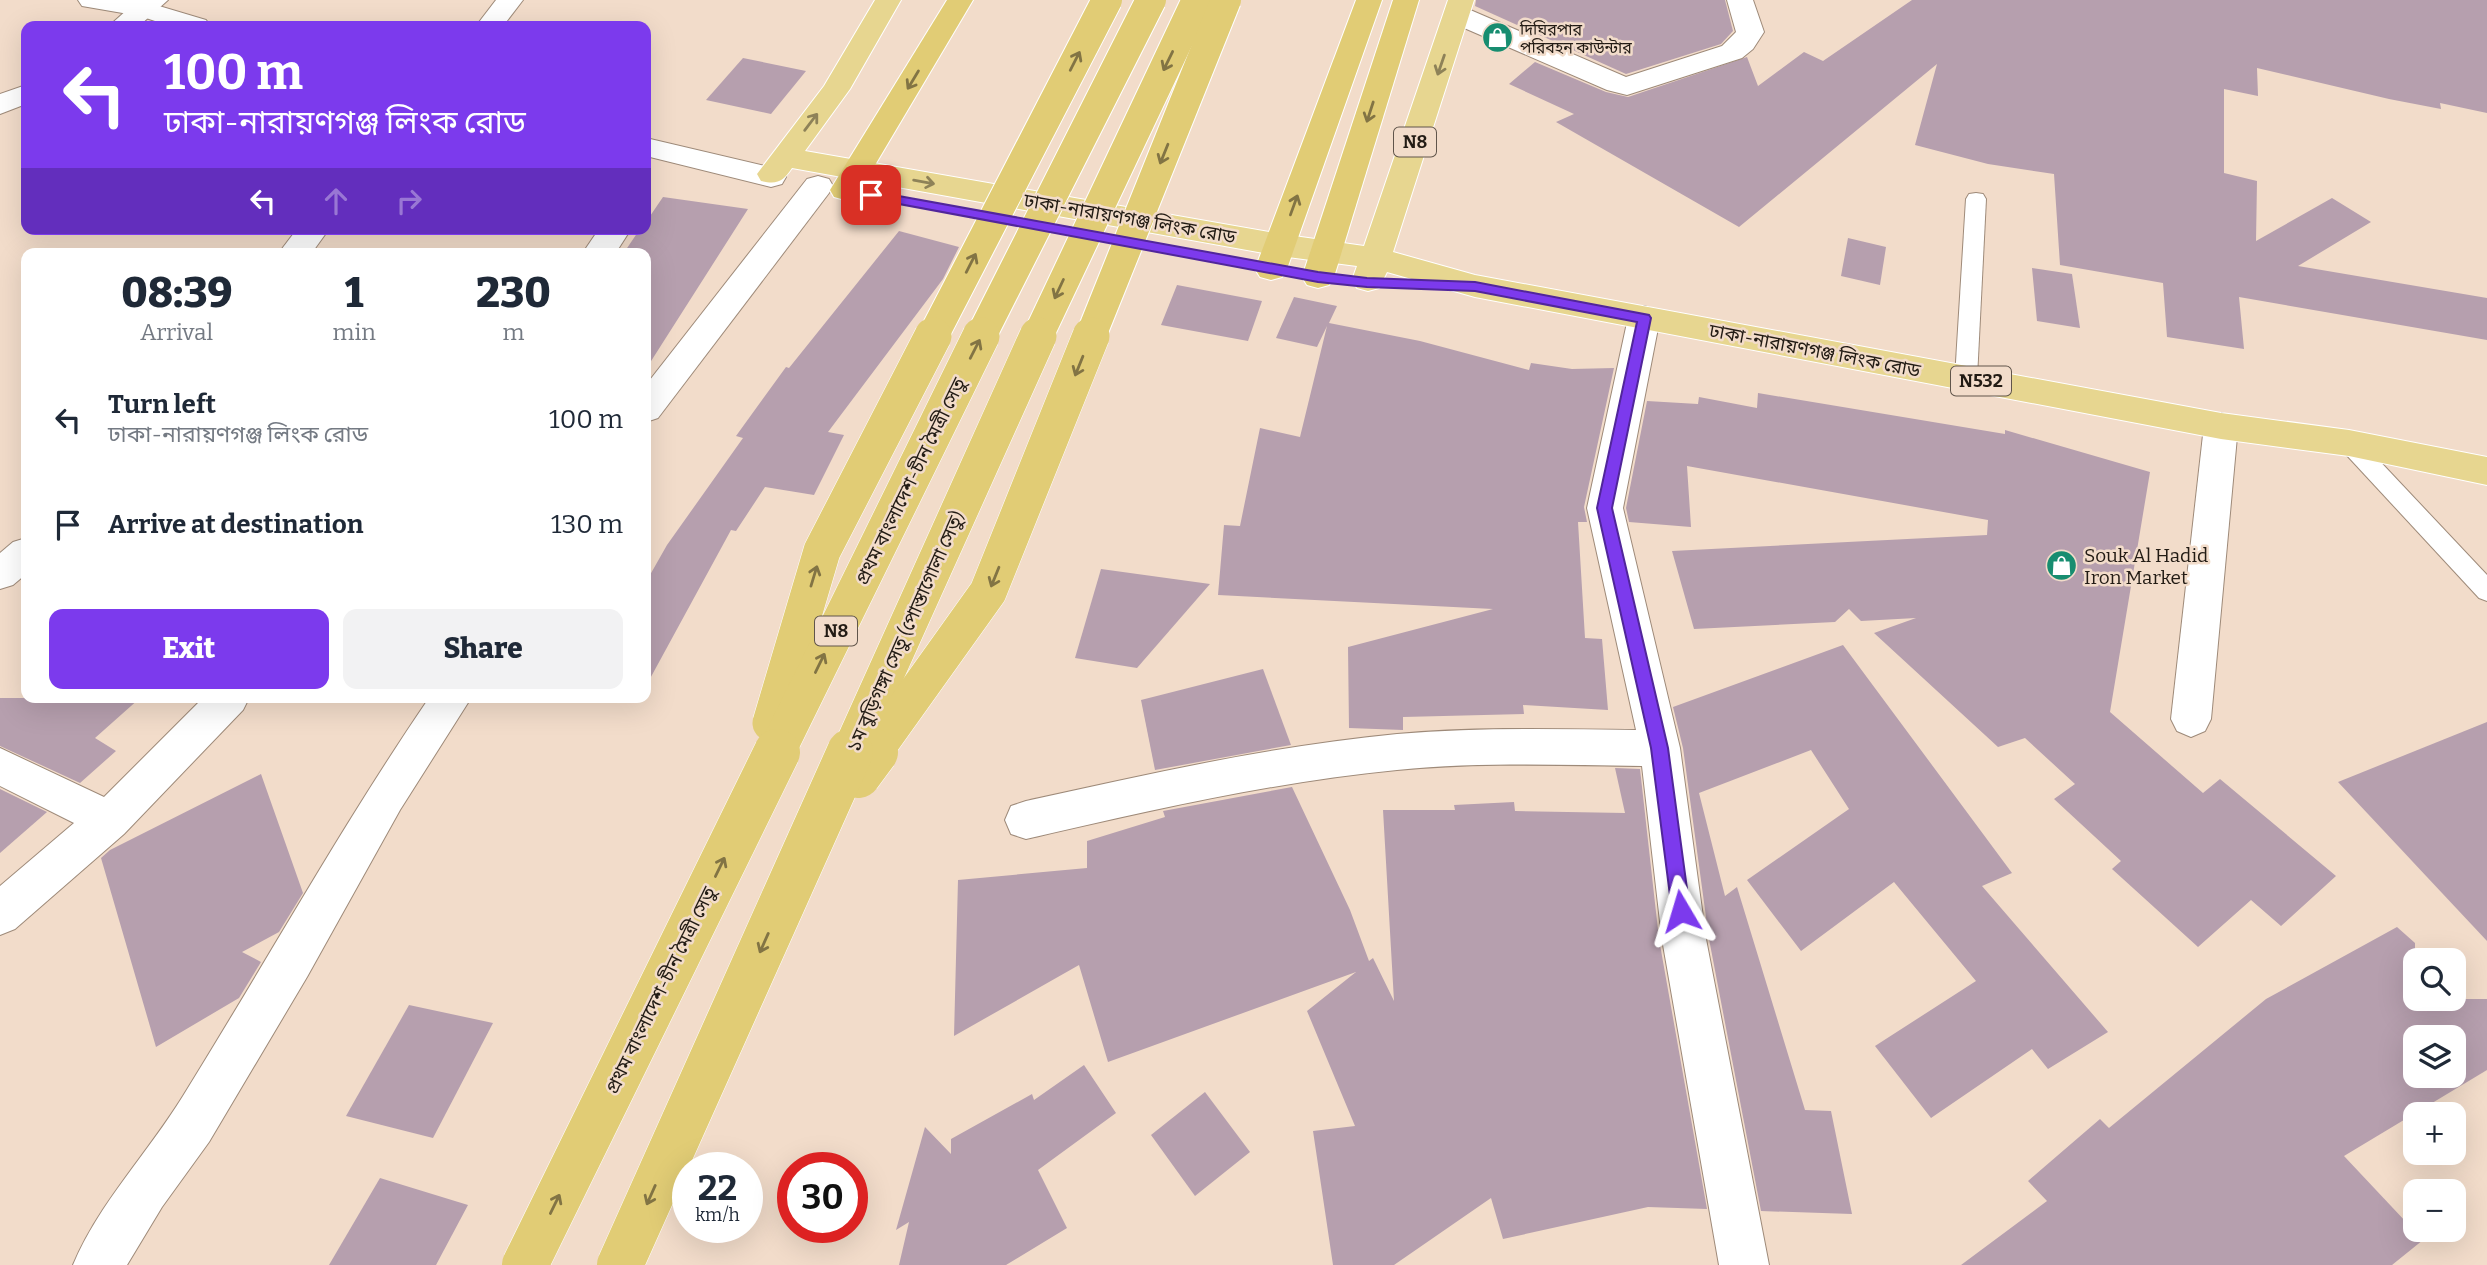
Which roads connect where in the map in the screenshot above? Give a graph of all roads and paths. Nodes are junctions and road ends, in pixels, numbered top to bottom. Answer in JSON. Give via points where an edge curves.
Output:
{"nodes":[{"id":1,"x":91,"y":0,"type":"edge"},
{"id":2,"x":510,"y":0,"type":"edge"},
{"id":3,"x":888,"y":0,"type":"edge"},
{"id":4,"x":939,"y":0,"type":"edge"},
{"id":5,"x":960,"y":0,"type":"edge"},
{"id":6,"x":1107,"y":0,"type":"edge"},
{"id":7,"x":1152,"y":0,"type":"edge"},
{"id":8,"x":1197,"y":0,"type":"edge"},
{"id":9,"x":1226,"y":0,"type":"edge"},
{"id":10,"x":1370,"y":0,"type":"edge"},
{"id":11,"x":1406,"y":0,"type":"edge"},
{"id":12,"x":1740,"y":0,"type":"edge"},
{"id":13,"x":150,"y":5,"type":"edge"},
{"id":14,"x":1460,"y":7,"type":"edge"},
{"id":15,"x":129,"y":21,"type":"edge"},
{"id":16,"x":186,"y":21,"type":"edge"},
{"id":17,"x":493,"y":21,"type":"edge"},
{"id":18,"x":21,"y":96,"type":"edge"},
{"id":19,"x":0,"y":105,"type":"edge"},
{"id":20,"x":660,"y":150,"type":"edge"},
{"id":21,"x":777,"y":167,"type":"junction"},
{"id":22,"x":838,"y":178,"type":"junction"},
{"id":23,"x":1976,"y":199,"type":"dead end"},
{"id":24,"x":1275,"y":257,"type":"junction"},
{"id":25,"x":1322,"y":264,"type":"junction"},
{"id":26,"x":1372,"y":270,"type":"junction"},
{"id":27,"x":1644,"y":318,"type":"junction"},
{"id":28,"x":1966,"y":379,"type":"junction"},
{"id":29,"x":651,"y":403,"type":"edge"},
{"id":30,"x":2221,"y":426,"type":"junction"},
{"id":31,"x":2349,"y":443,"type":"junction"},
{"id":32,"x":2487,"y":471,"type":"edge"},
{"id":33,"x":21,"y":557,"type":"edge"},
{"id":34,"x":0,"y":574,"type":"edge"},
{"id":35,"x":2487,"y":591,"type":"edge"},
{"id":36,"x":224,"y":703,"type":"edge"},
{"id":37,"x":448,"y":703,"type":"edge"},
{"id":38,"x":2191,"y":719,"type":"dead end"},
{"id":39,"x":1660,"y":748,"type":"junction"},
{"id":40,"x":0,"y":766,"type":"edge"},
{"id":41,"x":110,"y":820,"type":"junction"},
{"id":42,"x":1026,"y":820,"type":"dead end"},
{"id":43,"x":739,"y":829,"type":"junction"},
{"id":44,"x":808,"y":846,"type":"junction"},
{"id":45,"x":0,"y":914,"type":"edge"},
{"id":46,"x":97,"y":1265,"type":"edge"},
{"id":47,"x":525,"y":1265,"type":"edge"},
{"id":48,"x":620,"y":1265,"type":"edge"},
{"id":49,"x":1744,"y":1265,"type":"edge"}],
"edges":[{"from":1,"to":13,"type":"street"},
{"from":2,"to":17,"type":"street"},
{"from":21,"to":3,"type":"highway","one_way":true,"via":[[836,89]]},
{"from":4,"to":22,"type":"highway"},
{"from":5,"to":22,"type":"highway","one_way":true},
{"from":43,"to":6,"type":"highway","one_way":true,"bridge":true,"via":[[822,551]]},
{"from":43,"to":7,"type":"highway","name":"প্রথম বাংলাদেশ-চীন মৈত্রী সেতু","number":"N8","one_way":true,"bridge":true},
{"from":8,"to":44,"type":"highway","name":"১ম বুড়িগঙ্গা সেতু (পোস্তাগোলা সেতু)","one_way":true,"bridge":true,"via":[[1038,335]]},
{"from":9,"to":44,"type":"highway","one_way":true,"bridge":true,"via":[[988,592]]},
{"from":24,"to":10,"type":"highway","one_way":true},
{"from":11,"to":25,"type":"highway","one_way":true},
{"from":12,"to":14,"type":"street","via":[[1750,32],[1732,52],[1627,86]]},
{"from":13,"to":15,"type":"street"},
{"from":13,"to":16,"type":"street"},
{"from":14,"to":26,"type":"highway","number":"N8","one_way":true},
{"from":18,"to":19,"type":"street"},
{"from":20,"to":21,"type":"street"},
{"from":21,"to":22,"type":"highway","name":"ঢাকা-নারায়ণগঞ্জ লিংক রোড","number":"N532"},
{"from":22,"to":24,"type":"highway","name":"ঢাকা-নারায়ণগঞ্জ লিংক রোড","number":"N532"},
{"from":22,"to":29,"type":"street"},
{"from":23,"to":28,"type":"lane"},
{"from":24,"to":25,"type":"highway","name":"ঢাকা-নারায়ণগঞ্জ লিংক রোড","number":"N532"},
{"from":25,"to":26,"type":"highway","name":"ঢাকা-নারায়ণগঞ্জ লিংক রোড","number":"N532"},
{"from":26,"to":27,"type":"highway","name":"ঢাকা-নারায়ণগঞ্জ লিংক রোড","number":"N532"},
{"from":27,"to":28,"type":"highway","name":"ঢাকা-নারায়ণগঞ্জ লিংক রোড","number":"N532"},
{"from":27,"to":39,"type":"street","via":[[1605,508]]},
{"from":28,"to":30,"type":"highway","name":"ঢাকা-নারায়ণগঞ্জ লিংক রোড","number":"N532"},
{"from":30,"to":31,"type":"highway","name":"ঢাকা-নারায়ণগঞ্জ লিংক রোড","number":"N532"},
{"from":30,"to":38,"type":"street"},
{"from":31,"to":32,"type":"highway","name":"ঢাকা-নারায়ণগঞ্জ লিংক রোড","number":"N532"},
{"from":31,"to":35,"type":"lane"},
{"from":33,"to":34,"type":"street"},
{"from":36,"to":41,"type":"street"},
{"from":37,"to":46,"type":"street","via":[[385,797],[192,1125]]},
{"from":39,"to":42,"type":"street","via":[[1467,749],[1363,756],[1147,793]]},
{"from":39,"to":49,"type":"street","via":[[1685,939]]},
{"from":40,"to":41,"type":"street"},
{"from":41,"to":45,"type":"street"},
{"from":47,"to":43,"type":"highway","name":"প্রথম বাংলাদেশ-চীন মৈত্রী সেতু","number":"N8","one_way":true,"bridge":true},
{"from":44,"to":48,"type":"highway","name":"১ম বুড়িগঙ্গা সেতু (পোস্তাগোলা সেতু)","one_way":true,"bridge":true}]}
